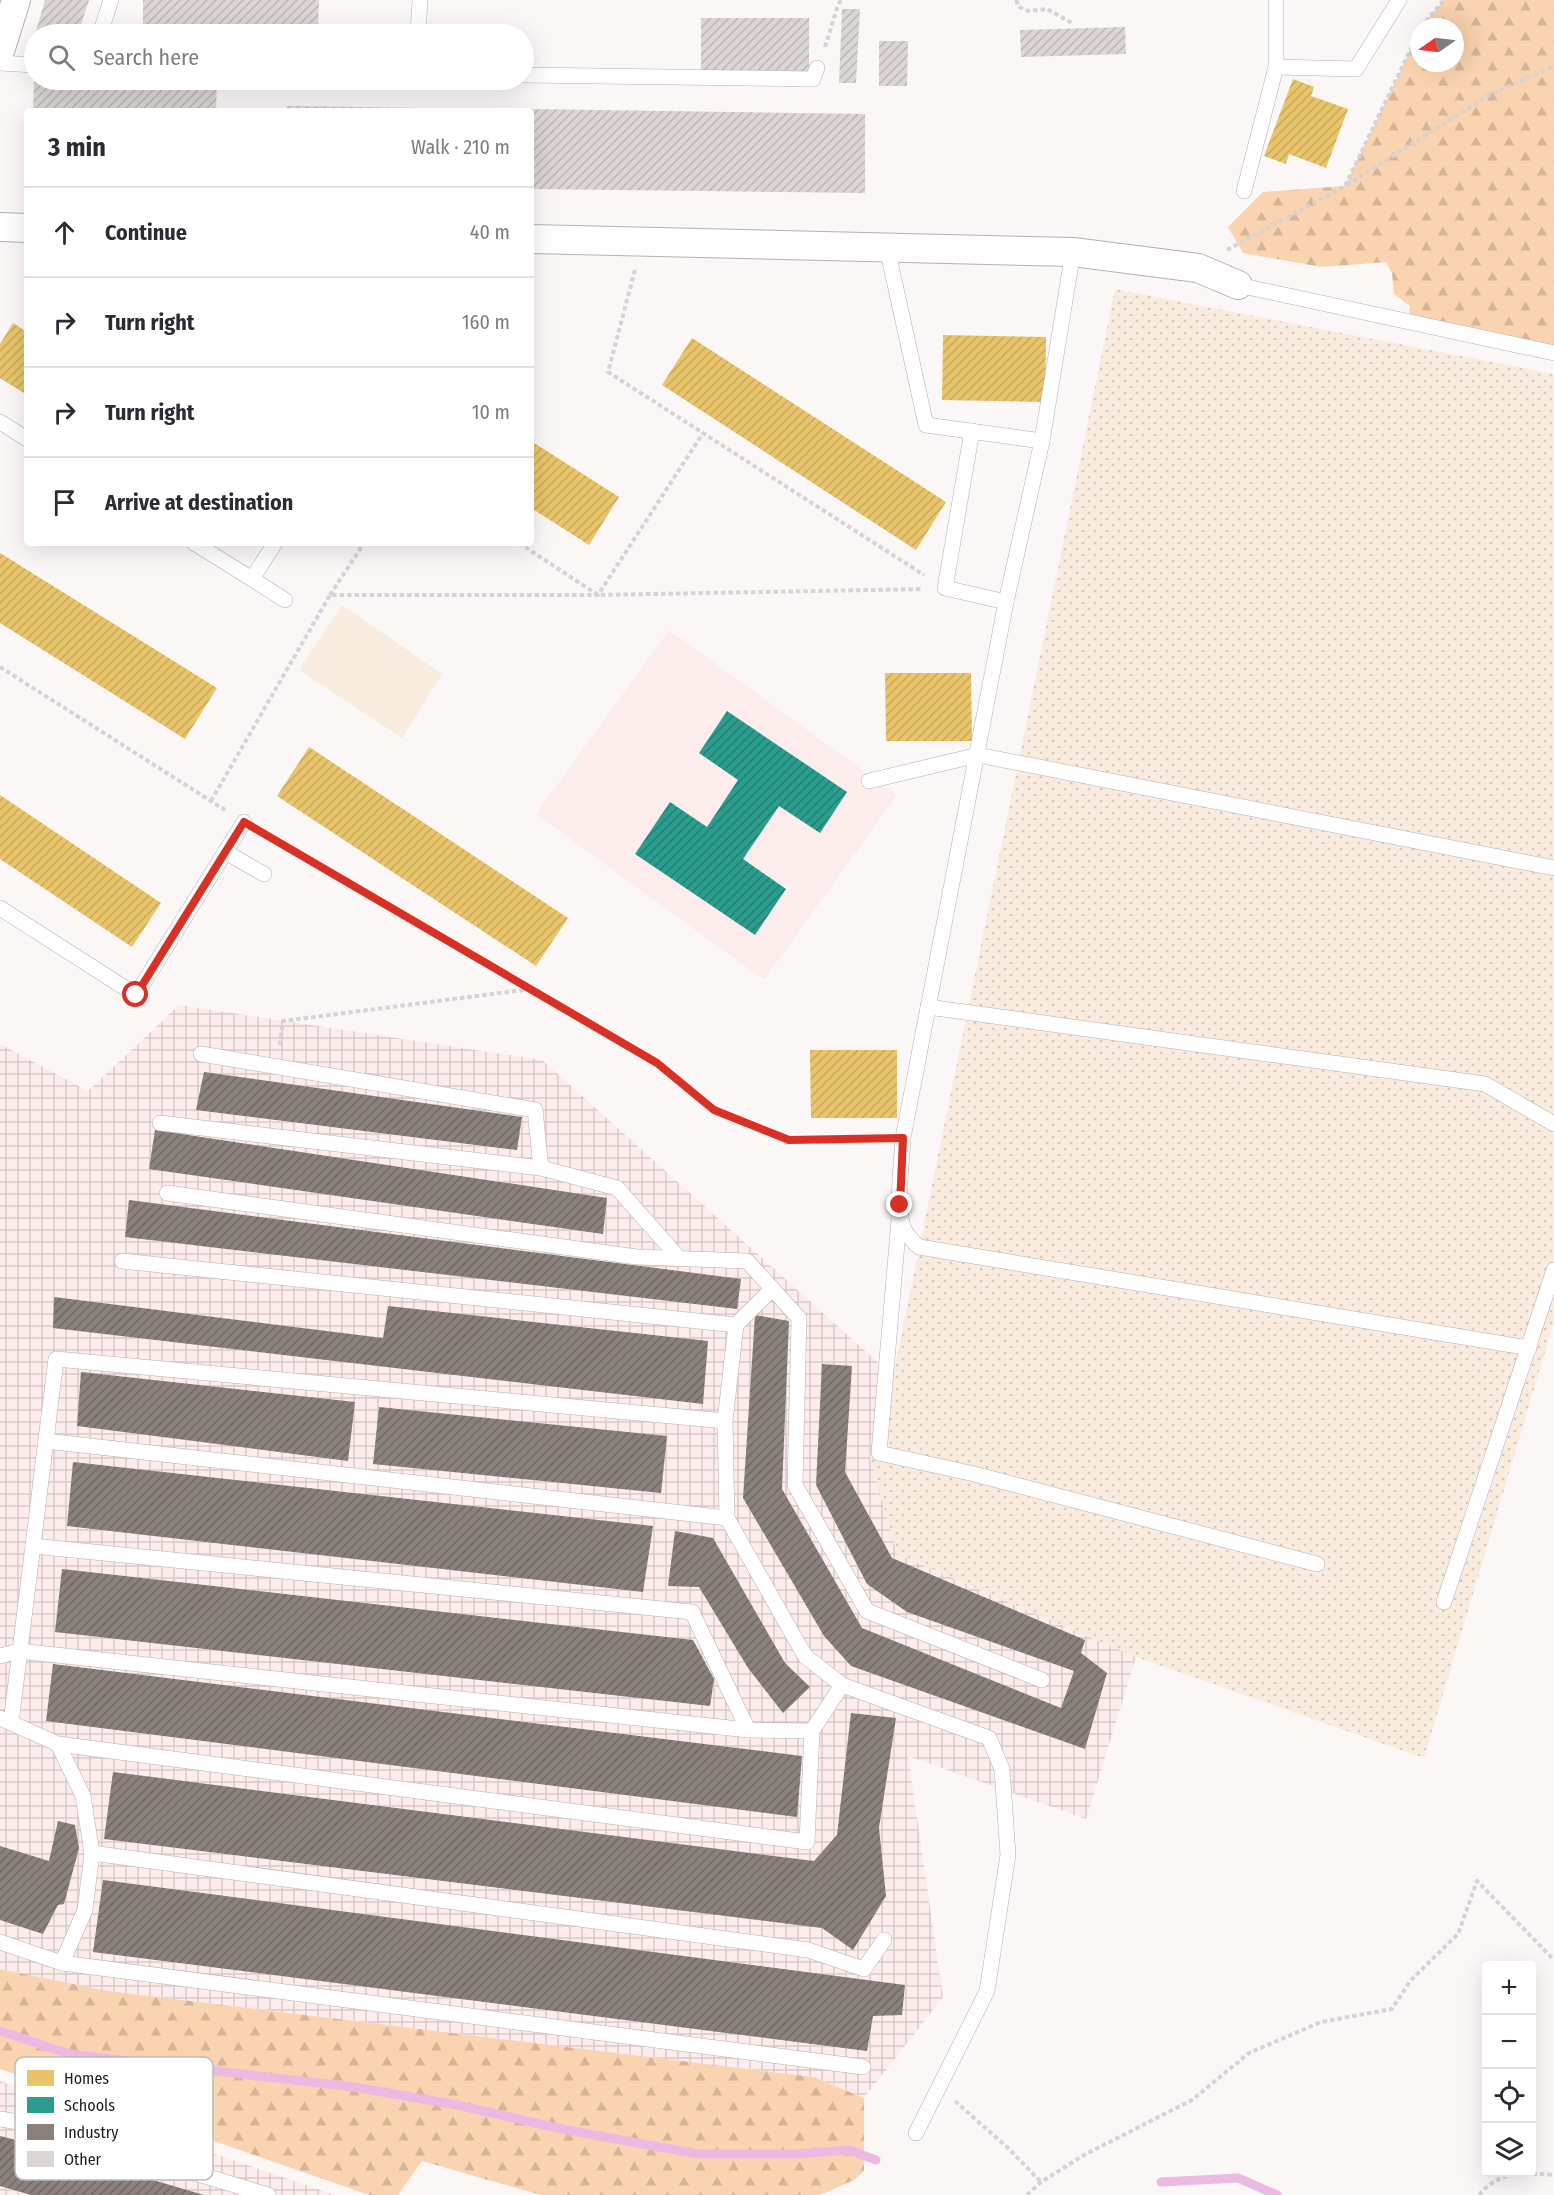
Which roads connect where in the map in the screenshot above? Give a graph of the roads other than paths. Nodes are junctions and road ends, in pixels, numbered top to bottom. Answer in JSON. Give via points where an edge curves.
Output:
{"nodes":[{"id":1,"x":16,"y":0,"type":"edge"},
{"id":2,"x":111,"y":0,"type":"edge"},
{"id":3,"x":420,"y":0,"type":"edge"},
{"id":4,"x":1276,"y":0,"type":"edge"},
{"id":5,"x":1399,"y":0,"type":"edge"},
{"id":6,"x":103,"y":24,"type":"edge"},
{"id":7,"x":418,"y":24,"type":"edge"},
{"id":8,"x":0,"y":51,"type":"edge"},
{"id":9,"x":0,"y":63,"type":"edge"},
{"id":10,"x":24,"y":64,"type":"edge"},
{"id":11,"x":1276,"y":67,"type":"junction"},
{"id":12,"x":817,"y":68,"type":"road end"},
{"id":13,"x":534,"y":75,"type":"edge"},
{"id":14,"x":1244,"y":191,"type":"dead end"},
{"id":15,"x":0,"y":227,"type":"edge"},
{"id":16,"x":24,"y":228,"type":"edge"},
{"id":17,"x":534,"y":239,"type":"edge"},
{"id":18,"x":887,"y":248,"type":"junction"},
{"id":19,"x":1073,"y":252,"type":"junction"},
{"id":20,"x":1238,"y":285,"type":"joint"},
{"id":21,"x":1554,"y":353,"type":"edge"},
{"id":22,"x":0,"y":422,"type":"edge"},
{"id":23,"x":972,"y":431,"type":"junction"},
{"id":24,"x":24,"y":437,"type":"edge"},
{"id":25,"x":1042,"y":441,"type":"junction"},
{"id":26,"x":199,"y":546,"type":"edge"},
{"id":27,"x":273,"y":546,"type":"edge"},
{"id":28,"x":252,"y":579,"type":"junction"},
{"id":29,"x":285,"y":600,"type":"dead end"},
{"id":30,"x":1006,"y":602,"type":"junction"},
{"id":31,"x":978,"y":755,"type":"junction"},
{"id":32,"x":868,"y":781,"type":"dead end"},
{"id":33,"x":244,"y":822,"type":"road end"},
{"id":34,"x":225,"y":852,"type":"junction"},
{"id":35,"x":1554,"y":868,"type":"edge"},
{"id":36,"x":264,"y":874,"type":"dead end"},
{"id":37,"x":0,"y":908,"type":"edge"},
{"id":38,"x":928,"y":1007,"type":"junction"},
{"id":39,"x":201,"y":1054,"type":"dead end"},
{"id":40,"x":160,"y":1123,"type":"dead end"},
{"id":41,"x":1554,"y":1124,"type":"edge"},
{"id":42,"x":541,"y":1168,"type":"junction"},
{"id":43,"x":167,"y":1193,"type":"dead end"},
{"id":44,"x":900,"y":1205,"type":"junction"},
{"id":45,"x":679,"y":1258,"type":"junction"},
{"id":46,"x":122,"y":1261,"type":"dead end"},
{"id":47,"x":1554,"y":1270,"type":"edge"},
{"id":48,"x":772,"y":1288,"type":"junction"},
{"id":49,"x":736,"y":1325,"type":"junction"},
{"id":50,"x":1529,"y":1348,"type":"junction"},
{"id":51,"x":725,"y":1420,"type":"junction"},
{"id":52,"x":46,"y":1441,"type":"junction"},
{"id":53,"x":727,"y":1518,"type":"junction"},
{"id":54,"x":33,"y":1546,"type":"junction"},
{"id":55,"x":1317,"y":1564,"type":"dead end"},
{"id":56,"x":1444,"y":1602,"type":"dead end"},
{"id":57,"x":19,"y":1651,"type":"junction"},
{"id":58,"x":0,"y":1656,"type":"edge"},
{"id":59,"x":1042,"y":1680,"type":"dead end"},
{"id":60,"x":842,"y":1685,"type":"junction"},
{"id":61,"x":5,"y":1720,"type":"edge"},
{"id":62,"x":748,"y":1730,"type":"junction"},
{"id":63,"x":812,"y":1731,"type":"junction"},
{"id":64,"x":58,"y":1744,"type":"junction"},
{"id":65,"x":92,"y":1853,"type":"junction"},
{"id":66,"x":884,"y":1940,"type":"dead end"},
{"id":67,"x":0,"y":1942,"type":"edge"},
{"id":68,"x":62,"y":1963,"type":"junction"},
{"id":69,"x":863,"y":2067,"type":"dead end"},
{"id":70,"x":0,"y":2119,"type":"edge"},
{"id":71,"x":15,"y":2122,"type":"edge"},
{"id":72,"x":916,"y":2133,"type":"dead end"},
{"id":73,"x":213,"y":2178,"type":"edge"},
{"id":74,"x":268,"y":2195,"type":"edge"}],
"edges":[{"from":1,"to":8,"type":"street"},
{"from":2,"to":6,"type":"lane"},
{"from":3,"to":7,"type":"lane"},
{"from":4,"to":11,"type":"lane"},
{"from":5,"to":11,"type":"lane","via":[[1356,69]]},
{"from":9,"to":10,"type":"lane"},
{"from":11,"to":14,"type":"lane"},
{"from":12,"to":13,"type":"lane","via":[[813,79]]},
{"from":15,"to":16,"type":"street"},
{"from":17,"to":18,"type":"street"},
{"from":18,"to":19,"type":"street"},
{"from":18,"to":23,"type":"lane","via":[[926,424]]},
{"from":19,"to":20,"type":"street","via":[[1198,268]]},
{"from":19,"to":25,"type":"lane"},
{"from":20,"to":21,"type":"lane"},
{"from":22,"to":24,"type":"lane"},
{"from":23,"to":25,"type":"lane"},
{"from":23,"to":30,"type":"lane","via":[[945,588]]},
{"from":25,"to":30,"type":"lane"},
{"from":26,"to":28,"type":"lane"},
{"from":27,"to":28,"type":"lane"},
{"from":28,"to":29,"type":"lane"},
{"from":30,"to":31,"type":"lane"},
{"from":31,"to":32,"type":"lane"},
{"from":31,"to":35,"type":"lane"},
{"from":31,"to":38,"type":"lane"},
{"from":33,"to":34,"type":"lane"},
{"from":34,"to":36,"type":"lane"},
{"from":34,"to":37,"type":"lane","via":[[136,995]]},
{"from":38,"to":41,"type":"lane","via":[[1485,1084]]},
{"from":38,"to":44,"type":"lane","via":[[903,1138]]},
{"from":39,"to":42,"type":"lane","via":[[535,1110]]},
{"from":40,"to":42,"type":"lane"},
{"from":42,"to":45,"type":"lane","via":[[617,1188]]},
{"from":43,"to":45,"type":"lane","via":[[637,1257]]},
{"from":44,"to":50,"type":"lane","via":[[904,1230],[920,1246]]},
{"from":44,"to":55,"type":"lane","via":[[879,1453]]},
{"from":45,"to":48,"type":"lane","via":[[747,1261]]},
{"from":46,"to":49,"type":"lane"},
{"from":47,"to":50,"type":"lane"},
{"from":48,"to":49,"type":"lane"},
{"from":48,"to":59,"type":"lane","via":[[799,1318],[795,1485],[867,1611]]},
{"from":49,"to":51,"type":"lane"},
{"from":50,"to":56,"type":"lane"},
{"from":51,"to":52,"type":"lane","via":[[56,1359]]},
{"from":51,"to":53,"type":"lane"},
{"from":52,"to":53,"type":"lane"},
{"from":52,"to":54,"type":"lane"},
{"from":53,"to":60,"type":"lane","via":[[805,1656]]},
{"from":54,"to":57,"type":"lane"},
{"from":54,"to":62,"type":"lane","via":[[692,1612]]},
{"from":57,"to":58,"type":"lane"},
{"from":57,"to":61,"type":"lane"},
{"from":57,"to":62,"type":"lane"},
{"from":60,"to":63,"type":"lane"},
{"from":60,"to":72,"type":"lane","via":[[989,1738],[1002,1769],[1008,1855],[987,1990]]},
{"from":61,"to":64,"type":"lane"},
{"from":62,"to":63,"type":"lane"},
{"from":63,"to":64,"type":"lane","via":[[807,1842]]},
{"from":64,"to":65,"type":"lane","via":[[83,1796]]},
{"from":65,"to":66,"type":"lane","via":[[808,1950],[864,1969]]},
{"from":65,"to":68,"type":"lane","via":[[85,1910]]},
{"from":67,"to":68,"type":"lane"},
{"from":68,"to":69,"type":"lane"},
{"from":70,"to":71,"type":"lane"},
{"from":73,"to":74,"type":"lane"}]}
